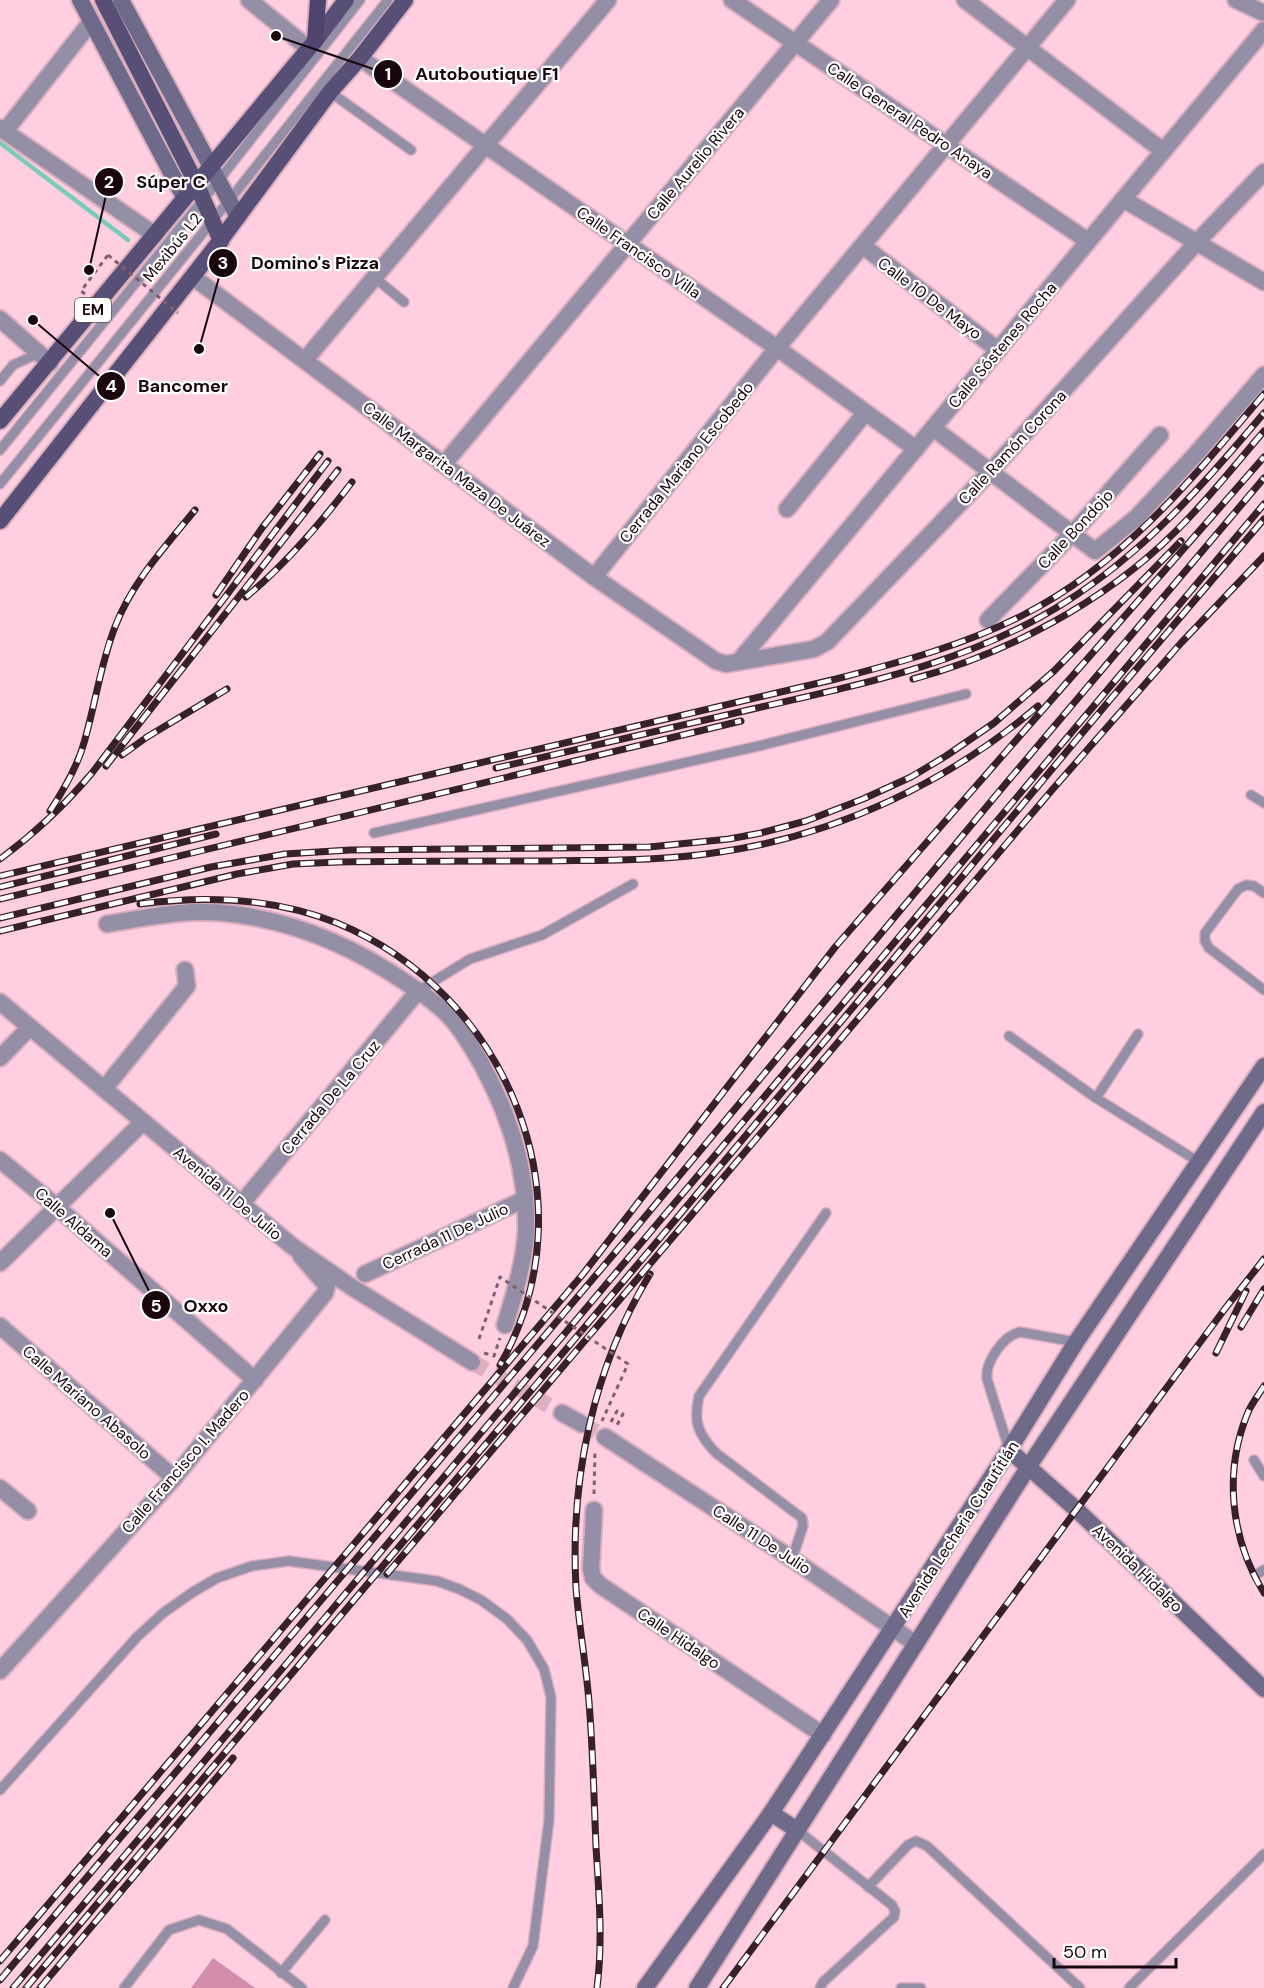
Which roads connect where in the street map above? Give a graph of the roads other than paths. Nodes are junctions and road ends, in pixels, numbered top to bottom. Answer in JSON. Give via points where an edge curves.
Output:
{"nodes":[{"id":1,"x":80,"y":0,"type":"edge"},
{"id":2,"x":103,"y":0,"type":"edge"},
{"id":3,"x":121,"y":0,"type":"edge"},
{"id":4,"x":249,"y":0,"type":"edge"},
{"id":5,"x":318,"y":0,"type":"edge"},
{"id":6,"x":346,"y":0,"type":"edge"},
{"id":7,"x":360,"y":0,"type":"edge"},
{"id":8,"x":388,"y":0,"type":"edge"},
{"id":9,"x":405,"y":0,"type":"edge"},
{"id":10,"x":608,"y":0,"type":"edge"},
{"id":11,"x":732,"y":0,"type":"edge"},
{"id":12,"x":831,"y":0,"type":"edge"},
{"id":13,"x":965,"y":0,"type":"edge"},
{"id":14,"x":1067,"y":0,"type":"edge"},
{"id":15,"x":1236,"y":0,"type":"edge"},
{"id":16,"x":1264,"y":13,"type":"edge"},
{"id":17,"x":91,"y":22,"type":"junction"},
{"id":18,"x":1264,"y":30,"type":"edge"},
{"id":19,"x":795,"y":43,"type":"junction"},
{"id":20,"x":311,"y":44,"type":"junction"},
{"id":21,"x":1028,"y":47,"type":"junction"},
{"id":22,"x":360,"y":58,"type":"junction"},
{"id":23,"x":330,"y":92,"type":"junction"},
{"id":24,"x":2,"y":129,"type":"edge"},
{"id":25,"x":947,"y":144,"type":"junction"},
{"id":26,"x":485,"y":146,"type":"junction"},
{"id":27,"x":411,"y":150,"type":"dead end"},
{"id":28,"x":1163,"y":152,"type":"junction"},
{"id":29,"x":210,"y":165,"type":"junction"},
{"id":30,"x":1264,"y":172,"type":"edge"},
{"id":31,"x":219,"y":180,"type":"junction"},
{"id":32,"x":196,"y":183,"type":"junction"},
{"id":33,"x":184,"y":197,"type":"junction"},
{"id":34,"x":1123,"y":199,"type":"junction"},
{"id":35,"x":203,"y":200,"type":"junction"},
{"id":36,"x":230,"y":200,"type":"junction"},
{"id":37,"x":238,"y":217,"type":"junction"},
{"id":38,"x":213,"y":221,"type":"junction"},
{"id":39,"x":155,"y":235,"type":"junction"},
{"id":40,"x":220,"y":241,"type":"junction"},
{"id":41,"x":1088,"y":241,"type":"junction"},
{"id":42,"x":1197,"y":242,"type":"junction"},
{"id":43,"x":627,"y":244,"type":"junction"},
{"id":44,"x":863,"y":246,"type":"junction"},
{"id":45,"x":193,"y":277,"type":"junction"},
{"id":46,"x":374,"y":277,"type":"junction"},
{"id":47,"x":1264,"y":282,"type":"edge"},
{"id":48,"x":404,"y":302,"type":"dead end"},
{"id":49,"x":0,"y":319,"type":"edge"},
{"id":50,"x":777,"y":348,"type":"junction"},
{"id":51,"x":998,"y":350,"type":"junction"},
{"id":52,"x":44,"y":358,"type":"junction"},
{"id":53,"x":305,"y":360,"type":"junction"},
{"id":54,"x":1264,"y":375,"type":"edge"},
{"id":55,"x":0,"y":381,"type":"edge"},
{"id":56,"x":865,"y":413,"type":"junction"},
{"id":57,"x":0,"y":421,"type":"edge"},
{"id":58,"x":933,"y":428,"type":"junction"},
{"id":59,"x":1160,"y":435,"type":"dead end"},
{"id":60,"x":916,"y":449,"type":"junction"},
{"id":61,"x":0,"y":450,"type":"edge"},
{"id":62,"x":444,"y":464,"type":"junction"},
{"id":63,"x":990,"y":472,"type":"junction"},
{"id":64,"x":0,"y":484,"type":"edge"},
{"id":65,"x":787,"y":509,"type":"dead end"},
{"id":66,"x":0,"y":521,"type":"edge"},
{"id":67,"x":1072,"y":534,"type":"junction"},
{"id":68,"x":594,"y":577,"type":"junction"},
{"id":69,"x":988,"y":620,"type":"dead end"},
{"id":70,"x":733,"y":662,"type":"junction"},
{"id":71,"x":966,"y":693,"type":"dead end"},
{"id":72,"x":1251,"y":795,"type":"dead end"},
{"id":73,"x":1264,"y":803,"type":"edge"},
{"id":74,"x":374,"y":833,"type":"dead end"},
{"id":75,"x":633,"y":884,"type":"dead end"},
{"id":76,"x":1264,"y":893,"type":"edge"},
{"id":77,"x":107,"y":924,"type":"dead end"},
{"id":78,"x":185,"y":970,"type":"dead end"},
{"id":79,"x":1264,"y":990,"type":"edge"},
{"id":80,"x":418,"y":991,"type":"junction"},
{"id":81,"x":0,"y":1002,"type":"edge"},
{"id":82,"x":30,"y":1027,"type":"junction"},
{"id":83,"x":1138,"y":1034,"type":"dead end"},
{"id":84,"x":1009,"y":1036,"type":"dead end"},
{"id":85,"x":0,"y":1058,"type":"edge"},
{"id":86,"x":1264,"y":1066,"type":"edge"},
{"id":87,"x":104,"y":1089,"type":"junction"},
{"id":88,"x":1096,"y":1098,"type":"junction"},
{"id":89,"x":1264,"y":1112,"type":"edge"},
{"id":90,"x":143,"y":1122,"type":"junction"},
{"id":91,"x":0,"y":1160,"type":"edge"},
{"id":92,"x":1199,"y":1162,"type":"junction"},
{"id":93,"x":525,"y":1199,"type":"junction"},
{"id":94,"x":242,"y":1203,"type":"junction"},
{"id":95,"x":57,"y":1207,"type":"junction"},
{"id":96,"x":826,"y":1214,"type":"dead end"},
{"id":97,"x":292,"y":1246,"type":"junction"},
{"id":98,"x":0,"y":1263,"type":"edge"},
{"id":99,"x":365,"y":1274,"type":"dead end"},
{"id":100,"x":505,"y":1325,"type":"dead end"},
{"id":101,"x":0,"y":1326,"type":"edge"},
{"id":102,"x":1076,"y":1342,"type":"junction"},
{"id":103,"x":472,"y":1362,"type":"tunnel mouth"},
{"id":104,"x":255,"y":1380,"type":"junction"},
{"id":105,"x":562,"y":1413,"type":"tunnel mouth"},
{"id":106,"x":582,"y":1424,"type":"tunnel mouth"},
{"id":107,"x":606,"y":1431,"type":"tunnel mouth"},
{"id":108,"x":1010,"y":1450,"type":"junction"},
{"id":109,"x":1254,"y":1460,"type":"dead end"},
{"id":110,"x":1029,"y":1466,"type":"junction"},
{"id":111,"x":1264,"y":1476,"type":"edge"},
{"id":112,"x":174,"y":1478,"type":"junction"},
{"id":113,"x":0,"y":1488,"type":"edge"},
{"id":114,"x":594,"y":1510,"type":"dead end"},
{"id":115,"x":28,"y":1511,"type":"dead end"},
{"id":116,"x":792,"y":1559,"type":"junction"},
{"id":117,"x":893,"y":1629,"type":"junction"},
{"id":118,"x":916,"y":1644,"type":"junction"},
{"id":119,"x":0,"y":1671,"type":"edge"},
{"id":120,"x":1264,"y":1689,"type":"edge"},
{"id":121,"x":824,"y":1735,"type":"junction"},
{"id":122,"x":11,"y":1778,"type":"junction"},
{"id":123,"x":0,"y":1785,"type":"edge"},
{"id":124,"x":0,"y":1790,"type":"edge"},
{"id":125,"x":771,"y":1813,"type":"junction"},
{"id":126,"x":797,"y":1830,"type":"junction"},
{"id":127,"x":1264,"y":1854,"type":"edge"},
{"id":128,"x":868,"y":1887,"type":"junction"},
{"id":129,"x":325,"y":1920,"type":"dead end"},
{"id":130,"x":281,"y":1973,"type":"junction"},
{"id":131,"x":124,"y":1988,"type":"edge"},
{"id":132,"x":302,"y":1988,"type":"edge"},
{"id":133,"x":513,"y":1988,"type":"edge"},
{"id":134,"x":645,"y":1988,"type":"edge"},
{"id":135,"x":697,"y":1988,"type":"edge"},
{"id":136,"x":820,"y":1988,"type":"edge"},
{"id":137,"x":901,"y":1988,"type":"edge"},
{"id":138,"x":921,"y":1988,"type":"edge"},
{"id":139,"x":1080,"y":1988,"type":"edge"},
{"id":140,"x":1129,"y":1988,"type":"edge"}],
"edges":[{"from":1,"to":17,"type":"main road"},
{"from":2,"to":32,"type":"main road"},
{"from":3,"to":29,"type":"main road"},
{"from":4,"to":20,"type":"street"},
{"from":5,"to":20,"type":"highway"},
{"from":6,"to":20,"type":"main road","number":"EM"},
{"from":7,"to":31,"type":"lane","name":"Mexibús L2"},
{"from":8,"to":36,"type":"lane","name":"Mexibús L2"},
{"from":9,"to":22,"type":"main road"},
{"from":10,"to":26,"type":"street"},
{"from":11,"to":19,"type":"street","name":"Calle General Pedro Anaya"},
{"from":12,"to":19,"type":"street","name":"Calle Aurelio Rivera"},
{"from":13,"to":21,"type":"street"},
{"from":14,"to":21,"type":"street"},
{"from":15,"to":16,"type":"street"},
{"from":17,"to":24,"type":"street"},
{"from":17,"to":33,"type":"main road"},
{"from":18,"to":28,"type":"street","name":"Calle Sóstenes Rocha"},
{"from":19,"to":25,"type":"street","name":"Calle General Pedro Anaya"},
{"from":19,"to":43,"type":"street","name":"Calle Aurelio Rivera"},
{"from":20,"to":29,"type":"main road","number":"EM"},
{"from":21,"to":25,"type":"street"},
{"from":21,"to":28,"type":"street"},
{"from":22,"to":23,"type":"main road"},
{"from":22,"to":26,"type":"street","name":"Calle Francisco Villa"},
{"from":23,"to":27,"type":"lane"},
{"from":23,"to":37,"type":"main road"},
{"from":24,"to":39,"type":"street"},
{"from":25,"to":41,"type":"street","name":"Calle General Pedro Anaya"},
{"from":25,"to":44,"type":"street"},
{"from":26,"to":43,"type":"street","name":"Calle Francisco Villa"},
{"from":26,"to":46,"type":"street"},
{"from":28,"to":34,"type":"street","name":"Calle Sóstenes Rocha"},
{"from":29,"to":31,"type":"main road"},
{"from":29,"to":32,"type":"main road","number":"EM"},
{"from":30,"to":42,"type":"street","name":"Calle Ramón Corona"},
{"from":31,"to":35,"type":"lane","name":"Mexibús L2"},
{"from":31,"to":36,"type":"main road"},
{"from":32,"to":33,"type":"main road","number":"EM"},
{"from":32,"to":35,"type":"main road"},
{"from":33,"to":39,"type":"main road","number":"EM"},
{"from":34,"to":41,"type":"street","name":"Calle Sóstenes Rocha"},
{"from":34,"to":42,"type":"street"},
{"from":35,"to":38,"type":"main road"},
{"from":35,"to":61,"type":"lane","name":"Mexibús L2"},
{"from":36,"to":37,"type":"main road"},
{"from":36,"to":38,"type":"lane","name":"Mexibús L2"},
{"from":37,"to":40,"type":"main road"},
{"from":38,"to":40,"type":"main road"},
{"from":38,"to":64,"type":"lane","name":"Mexibús L2"},
{"from":39,"to":52,"type":"main road","number":"EM"},
{"from":40,"to":45,"type":"main road"},
{"from":41,"to":51,"type":"street","name":"Calle Sóstenes Rocha"},
{"from":42,"to":47,"type":"street"},
{"from":42,"to":63,"type":"street","name":"Calle Ramón Corona"},
{"from":43,"to":50,"type":"street","name":"Calle Francisco Villa"},
{"from":43,"to":62,"type":"street","name":"Calle Aurelio Rivera"},
{"from":44,"to":50,"type":"street"},
{"from":44,"to":51,"type":"street","name":"Calle 10 De Mayo"},
{"from":45,"to":53,"type":"street","name":"Calle Margarita Maza De Juárez"},
{"from":45,"to":66,"type":"main road"},
{"from":46,"to":48,"type":"lane"},
{"from":46,"to":53,"type":"street"},
{"from":49,"to":52,"type":"street"},
{"from":50,"to":56,"type":"street","name":"Calle Francisco Villa"},
{"from":50,"to":68,"type":"street","name":"Cerrada Mariano Escobedo"},
{"from":51,"to":58,"type":"street","name":"Calle Sóstenes Rocha"},
{"from":52,"to":55,"type":"lane","via":[[20,360]]},
{"from":52,"to":57,"type":"main road","number":"EM"},
{"from":53,"to":62,"type":"street","name":"Calle Margarita Maza De Juárez"},
{"from":54,"to":67,"type":"street","via":[[1136,518],[1095,551]]},
{"from":56,"to":60,"type":"street","name":"Calle Francisco Villa"},
{"from":56,"to":65,"type":"street"},
{"from":58,"to":60,"type":"street","name":"Calle Sóstenes Rocha"},
{"from":58,"to":63,"type":"street"},
{"from":59,"to":67,"type":"street","name":"Calle Bondojo"},
{"from":60,"to":70,"type":"street","name":"Calle Sóstenes Rocha"},
{"from":62,"to":68,"type":"street","name":"Calle Margarita Maza De Juárez"},
{"from":63,"to":67,"type":"street"},
{"from":63,"to":70,"type":"street","name":"Calle Ramón Corona","via":[[827,642],[814,649]]},
{"from":67,"to":69,"type":"street","name":"Calle Bondojo"},
{"from":68,"to":70,"type":"street","name":"Calle Margarita Maza De Juárez","via":[[716,661]]},
{"from":71,"to":74,"type":"lane","via":[[751,748]]},
{"from":72,"to":73,"type":"lane"},
{"from":75,"to":80,"type":"lane","via":[[542,935],[470,959]]},
{"from":76,"to":79,"type":"lane","via":[[1254,886],[1238,889],[1205,933],[1209,948]]},
{"from":77,"to":80,"type":"street","via":[[177,913],[231,914],[279,922],[380,964]]},
{"from":78,"to":87,"type":"street","via":[[187,986]]},
{"from":80,"to":93,"type":"street","via":[[451,1018],[489,1077],[510,1123]]},
{"from":80,"to":94,"type":"street","name":"Cerrada De La Cruz"},
{"from":81,"to":82,"type":"street","name":"Avenida 11 De Julio"},
{"from":82,"to":85,"type":"street"},
{"from":82,"to":87,"type":"street","name":"Avenida 11 De Julio"},
{"from":83,"to":88,"type":"lane"},
{"from":84,"to":88,"type":"lane"},
{"from":86,"to":92,"type":"main road","name":"Avenida Lecheria Cuautitlán"},
{"from":87,"to":90,"type":"street","name":"Avenida 11 De Julio"},
{"from":88,"to":92,"type":"lane"},
{"from":89,"to":110,"type":"main road","name":"Avenida Lecheria Cuautitlán"},
{"from":90,"to":94,"type":"street","name":"Avenida 11 De Julio"},
{"from":90,"to":95,"type":"street"},
{"from":91,"to":95,"type":"street","name":"Calle Aldama"},
{"from":92,"to":102,"type":"main road","name":"Avenida Lecheria Cuautitlán"},
{"from":93,"to":99,"type":"street","name":"Cerrada 11 De Julio"},
{"from":93,"to":100,"type":"street","via":[[526,1234],[520,1275]]},
{"from":94,"to":97,"type":"street","name":"Avenida 11 De Julio"},
{"from":95,"to":98,"type":"street"},
{"from":95,"to":104,"type":"street","name":"Calle Aldama"},
{"from":96,"to":116,"type":"lane","via":[[699,1396],[695,1412],[701,1434],[716,1453],[802,1518]]},
{"from":97,"to":103,"type":"street","name":"Avenida 11 De Julio"},
{"from":97,"to":104,"type":"street","name":"Calle Francisco I. Madero","via":[[327,1286]]},
{"from":101,"to":112,"type":"street","name":"Calle Mariano Abasolo"},
{"from":102,"to":108,"type":"main road","name":"Avenida Lecheria Cuautitlán"},
{"from":102,"to":108,"type":"lane","via":[[1020,1332],[1006,1338],[990,1362],[987,1379]]},
{"from":104,"to":112,"type":"street","name":"Calle Francisco I. Madero"},
{"from":105,"to":106,"type":"street"},
{"from":107,"to":116,"type":"street","name":"Calle 11 De Julio"},
{"from":108,"to":110,"type":"main road","name":"Avenida Hidalgo"},
{"from":108,"to":117,"type":"main road","name":"Avenida Lecheria Cuautitlán"},
{"from":109,"to":111,"type":"lane"},
{"from":110,"to":118,"type":"main road","name":"Avenida Lecheria Cuautitlán"},
{"from":110,"to":120,"type":"main road","name":"Avenida Hidalgo"},
{"from":112,"to":119,"type":"street","name":"Calle Francisco I. Madero"},
{"from":113,"to":115,"type":"street"},
{"from":114,"to":121,"type":"street","name":"Calle Hidalgo","via":[[591,1569],[600,1585]]},
{"from":116,"to":117,"type":"street","name":"Calle 11 De Julio"},
{"from":117,"to":118,"type":"street","name":"Calle 11 De Julio"},
{"from":117,"to":121,"type":"main road","name":"Avenida Lecheria Cuautitlán"},
{"from":118,"to":126,"type":"main road","name":"Avenida Lecheria Cuautitlán"},
{"from":121,"to":125,"type":"main road","name":"Avenida Lecheria Cuautitlán"},
{"from":122,"to":123,"type":"lane"},
{"from":122,"to":124,"type":"lane"},
{"from":122,"to":133,"type":"lane","via":[[137,1637],[163,1613],[217,1578],[252,1566],[289,1562],[437,1581],[459,1589],[507,1619],[527,1640],[544,1669],[551,1697],[549,1820],[533,1946]]},
{"from":125,"to":126,"type":"main road"},
{"from":125,"to":134,"type":"main road","name":"Avenida Lecheria Cuautitlán"},
{"from":126,"to":128,"type":"lane"},
{"from":126,"to":135,"type":"main road","name":"Avenida Lecheria Cuautitlán"},
{"from":127,"to":140,"type":"lane"},
{"from":128,"to":136,"type":"lane","via":[[892,1905],[894,1917]]},
{"from":128,"to":139,"type":"lane","via":[[908,1845],[916,1842],[927,1846]]},
{"from":129,"to":130,"type":"lane"},
{"from":130,"to":131,"type":"lane","via":[[227,1929],[199,1920],[169,1930]]},
{"from":130,"to":132,"type":"lane"},
{"from":137,"to":138,"type":"lane"}]}
